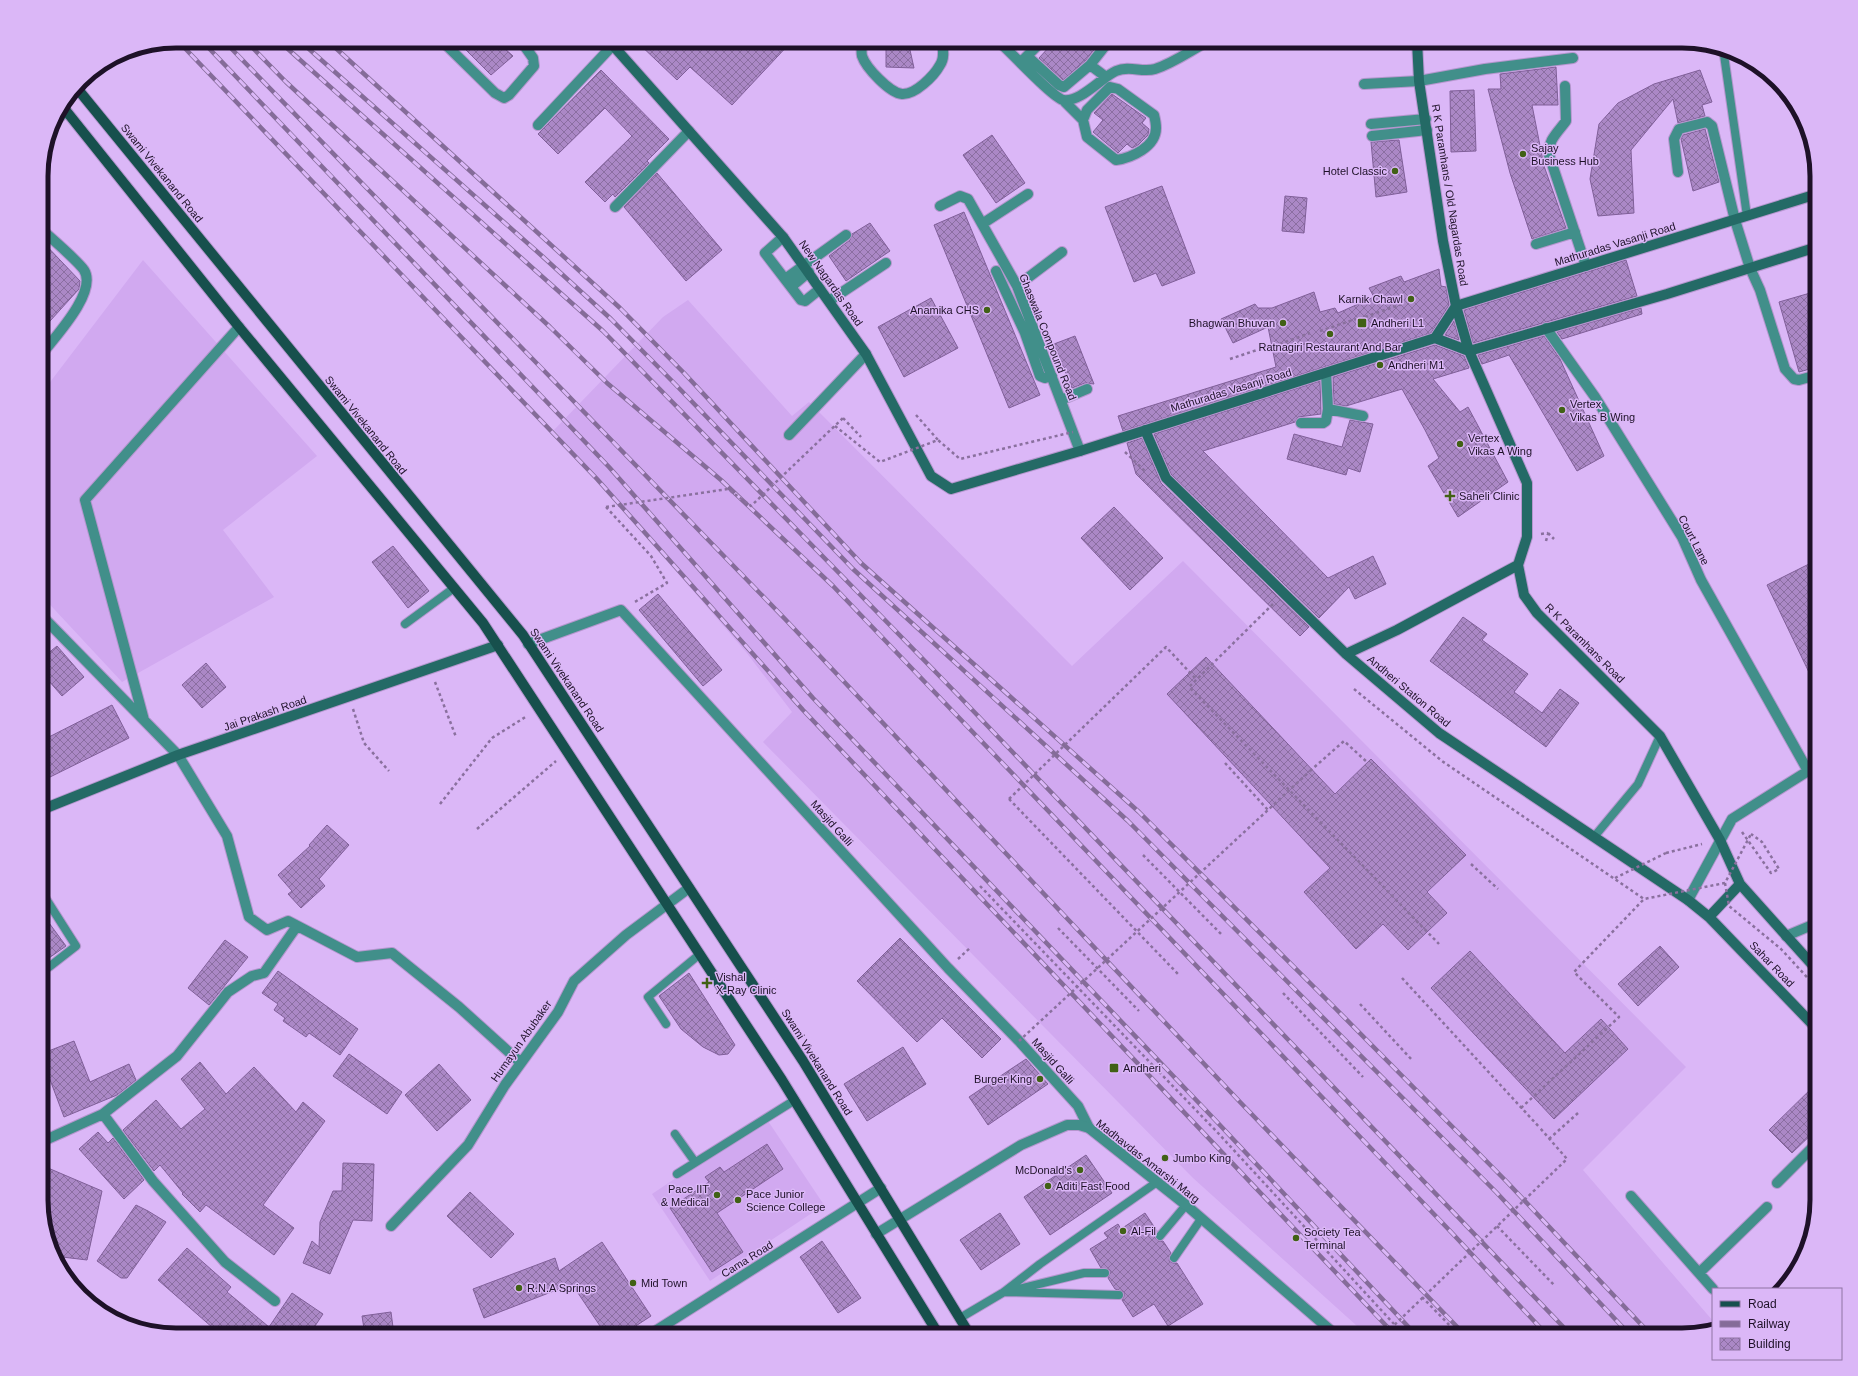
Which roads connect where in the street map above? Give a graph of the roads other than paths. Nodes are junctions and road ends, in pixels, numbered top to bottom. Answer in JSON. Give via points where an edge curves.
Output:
{"nodes":[{"id":1,"x":449,"y":48,"type":"edge"},
{"id":2,"x":526,"y":48,"type":"edge"},
{"id":3,"x":607,"y":48,"type":"edge"},
{"id":4,"x":615,"y":48,"type":"edge"},
{"id":5,"x":861,"y":48,"type":"edge"},
{"id":6,"x":943,"y":48,"type":"edge"},
{"id":7,"x":1008,"y":48,"type":"edge"},
{"id":8,"x":1035,"y":48,"type":"edge"},
{"id":9,"x":1103,"y":48,"type":"edge"},
{"id":10,"x":1196,"y":48,"type":"edge"},
{"id":11,"x":1417,"y":48,"type":"edge"},
{"id":12,"x":1724,"y":55,"type":"edge"},
{"id":13,"x":1573,"y":58,"type":"dead end"},
{"id":14,"x":1024,"y":59,"type":"junction"},
{"id":15,"x":1090,"y":65,"type":"junction"},
{"id":16,"x":1106,"y":77,"type":"junction"},
{"id":17,"x":1419,"y":81,"type":"junction"},
{"id":18,"x":1098,"y":84,"type":"junction"},
{"id":19,"x":1364,"y":84,"type":"dead end"},
{"id":20,"x":1565,"y":86,"type":"dead end"},
{"id":21,"x":1106,"y":91,"type":"junction"},
{"id":22,"x":80,"y":92,"type":"edge"},
{"id":23,"x":1063,"y":100,"type":"junction"},
{"id":24,"x":66,"y":111,"type":"edge"},
{"id":25,"x":1426,"y":119,"type":"junction"},
{"id":26,"x":1083,"y":120,"type":"junction"},
{"id":27,"x":1371,"y":124,"type":"dead end"},
{"id":28,"x":538,"y":125,"type":"dead end"},
{"id":29,"x":1427,"y":130,"type":"junction"},
{"id":30,"x":689,"y":131,"type":"junction"},
{"id":31,"x":1372,"y":136,"type":"dead end"},
{"id":32,"x":1678,"y":172,"type":"dead end"},
{"id":33,"x":1028,"y":194,"type":"dead end"},
{"id":34,"x":1810,"y":196,"type":"edge"},
{"id":35,"x":940,"y":206,"type":"dead end"},
{"id":36,"x":615,"y":207,"type":"dead end"},
{"id":37,"x":1747,"y":216,"type":"junction"},
{"id":38,"x":1735,"y":220,"type":"junction"},
{"id":39,"x":982,"y":224,"type":"junction"},
{"id":40,"x":1574,"y":232,"type":"junction"},
{"id":41,"x":846,"y":235,"type":"dead end"},
{"id":42,"x":48,"y":236,"type":"edge"},
{"id":43,"x":783,"y":237,"type":"junction"},
{"id":44,"x":1536,"y":244,"type":"dead end"},
{"id":45,"x":1810,"y":249,"type":"edge"},
{"id":46,"x":1062,"y":252,"type":"dead end"},
{"id":47,"x":886,"y":263,"type":"dead end"},
{"id":48,"x":1586,"y":266,"type":"junction"},
{"id":49,"x":1750,"y":268,"type":"junction"},
{"id":50,"x":806,"y":269,"type":"junction"},
{"id":51,"x":996,"y":271,"type":"dead end"},
{"id":52,"x":788,"y":283,"type":"junction"},
{"id":53,"x":1017,"y":286,"type":"junction"},
{"id":54,"x":820,"y":289,"type":"junction"},
{"id":55,"x":829,"y":301,"type":"junction"},
{"id":56,"x":1456,"y":306,"type":"junction"},
{"id":57,"x":240,"y":327,"type":"junction"},
{"id":58,"x":1546,"y":328,"type":"junction"},
{"id":59,"x":1435,"y":338,"type":"junction"},
{"id":60,"x":48,"y":346,"type":"edge"},
{"id":61,"x":1469,"y":351,"type":"junction"},
{"id":62,"x":866,"y":354,"type":"junction"},
{"id":63,"x":1326,"y":373,"type":"junction"},
{"id":64,"x":1052,"y":376,"type":"junction"},
{"id":65,"x":1810,"y":377,"type":"edge"},
{"id":66,"x":1087,"y":389,"type":"dead end"},
{"id":67,"x":1061,"y":400,"type":"junction"},
{"id":68,"x":1328,"y":409,"type":"junction"},
{"id":69,"x":1363,"y":416,"type":"dead end"},
{"id":70,"x":1301,"y":423,"type":"dead end"},
{"id":71,"x":1146,"y":430,"type":"junction"},
{"id":72,"x":789,"y":434,"type":"dead end"},
{"id":73,"x":1080,"y":451,"type":"junction"},
{"id":74,"x":1034,"y":464,"type":"joint"},
{"id":75,"x":1518,"y":565,"type":"junction"},
{"id":76,"x":454,"y":588,"type":"junction"},
{"id":77,"x":48,"y":622,"type":"edge"},
{"id":78,"x":405,"y":624,"type":"dead end"},
{"id":79,"x":528,"y":644,"type":"junction"},
{"id":80,"x":498,"y":645,"type":"junction"},
{"id":81,"x":1346,"y":654,"type":"junction"},
{"id":82,"x":144,"y":722,"type":"junction"},
{"id":83,"x":1660,"y":736,"type":"junction"},
{"id":84,"x":178,"y":755,"type":"junction"},
{"id":85,"x":1810,"y":768,"type":"edge"},
{"id":86,"x":1810,"y":772,"type":"edge"},
{"id":87,"x":48,"y":804,"type":"edge"},
{"id":88,"x":1594,"y":837,"type":"junction"},
{"id":89,"x":1720,"y":840,"type":"junction"},
{"id":90,"x":1740,"y":884,"type":"junction"},
{"id":91,"x":690,"y":888,"type":"junction"},
{"id":92,"x":1688,"y":900,"type":"junction"},
{"id":93,"x":48,"y":902,"type":"edge"},
{"id":94,"x":668,"y":905,"type":"junction"},
{"id":95,"x":1709,"y":917,"type":"junction"},
{"id":96,"x":297,"y":926,"type":"junction"},
{"id":97,"x":1810,"y":926,"type":"edge"},
{"id":98,"x":1786,"y":936,"type":"junction"},
{"id":99,"x":700,"y":954,"type":"junction"},
{"id":100,"x":1810,"y":962,"type":"edge"},
{"id":101,"x":48,"y":966,"type":"edge"},
{"id":102,"x":1810,"y":1022,"type":"edge"},
{"id":103,"x":666,"y":1024,"type":"dead end"},
{"id":104,"x":521,"y":1063,"type":"junction"},
{"id":105,"x":794,"y":1100,"type":"junction"},
{"id":106,"x":103,"y":1114,"type":"junction"},
{"id":107,"x":1089,"y":1128,"type":"junction"},
{"id":108,"x":675,"y":1134,"type":"dead end"},
{"id":109,"x":48,"y":1140,"type":"edge"},
{"id":110,"x":1810,"y":1150,"type":"edge"},
{"id":111,"x":695,"y":1162,"type":"junction"},
{"id":112,"x":677,"y":1174,"type":"dead end"},
{"id":113,"x":1157,"y":1182,"type":"junction"},
{"id":114,"x":1777,"y":1182,"type":"dead end"},
{"id":115,"x":882,"y":1188,"type":"junction"},
{"id":116,"x":1631,"y":1196,"type":"dead end"},
{"id":117,"x":858,"y":1204,"type":"junction"},
{"id":118,"x":1186,"y":1205,"type":"junction"},
{"id":119,"x":1767,"y":1207,"type":"dead end"},
{"id":120,"x":900,"y":1219,"type":"junction"},
{"id":121,"x":1201,"y":1219,"type":"junction"},
{"id":122,"x":390,"y":1226,"type":"dead end"},
{"id":123,"x":876,"y":1234,"type":"junction"},
{"id":124,"x":1160,"y":1236,"type":"dead end"},
{"id":125,"x":1174,"y":1258,"type":"dead end"},
{"id":126,"x":1105,"y":1273,"type":"dead end"},
{"id":127,"x":1699,"y":1273,"type":"junction"},
{"id":128,"x":1712,"y":1288,"type":"edge"},
{"id":129,"x":1004,"y":1292,"type":"junction"},
{"id":130,"x":1119,"y":1296,"type":"dead end"},
{"id":131,"x":275,"y":1301,"type":"dead end"},
{"id":132,"x":960,"y":1318,"type":"junction"},
{"id":133,"x":660,"y":1328,"type":"edge"},
{"id":134,"x":934,"y":1328,"type":"edge"},
{"id":135,"x":966,"y":1328,"type":"edge"},
{"id":136,"x":1328,"y":1328,"type":"edge"}],
"edges":[{"from":1,"to":2,"type":"street","via":[[495,93],[504,98],[534,66],[533,58]]},
{"from":3,"to":28,"type":"street"},
{"from":4,"to":30,"type":"main road","name":"New Nagardas Road"},
{"from":5,"to":6,"type":"street","via":[[862,56],[869,68],[892,90],[902,94],[920,88],[940,65]]},
{"from":7,"to":14,"type":"street"},
{"from":8,"to":14,"type":"street"},
{"from":9,"to":15,"type":"street"},
{"from":10,"to":16,"type":"street","via":[[1154,70],[1132,67],[1116,71]]},
{"from":11,"to":17,"type":"main road","name":"R K Paramhans / Old Nagardas Road"},
{"from":12,"to":37,"type":"lane"},
{"from":13,"to":17,"type":"street","via":[[1485,69]]},
{"from":14,"to":15,"type":"street","via":[[1064,87]]},
{"from":14,"to":23,"type":"street","via":[[1049,91]]},
{"from":15,"to":16,"type":"street"},
{"from":16,"to":18,"type":"street"},
{"from":17,"to":19,"type":"street"},
{"from":17,"to":25,"type":"main road","name":"R K Paramhans / Old Nagardas Road"},
{"from":18,"to":21,"type":"street"},
{"from":18,"to":23,"type":"street","via":[[1074,99]]},
{"from":20,"to":40,"type":"street","via":[[1566,121],[1548,147]]},
{"from":21,"to":26,"type":"street","via":[[1087,110]]},
{"from":21,"to":26,"type":"street","via":[[1110,87],[1118,89],[1154,115],[1154,137],[1137,155],[1116,160],[1088,137]]},
{"from":22,"to":79,"type":"main road","name":"Swami Vivekanand Road"},
{"from":23,"to":26,"type":"street"},
{"from":24,"to":57,"type":"main road"},
{"from":25,"to":27,"type":"street"},
{"from":25,"to":29,"type":"main road","name":"R K Paramhans / Old Nagardas Road"},
{"from":29,"to":31,"type":"street"},
{"from":29,"to":56,"type":"main road","name":"R K Paramhans / Old Nagardas Road","via":[[1443,241]]},
{"from":30,"to":36,"type":"street"},
{"from":30,"to":43,"type":"main road","name":"New Nagardas Road"},
{"from":32,"to":38,"type":"street","via":[[1674,140],[1679,129],[1707,122],[1712,126]]},
{"from":33,"to":39,"type":"street"},
{"from":34,"to":37,"type":"main road","name":"Mathuradas Vasanji Road"},
{"from":35,"to":39,"type":"street","name":"Ghaswala Compound Road","via":[[960,196],[968,199]]},
{"from":37,"to":38,"type":"main road","name":"Mathuradas Vasanji Road"},
{"from":38,"to":48,"type":"main road","name":"Mathuradas Vasanji Road"},
{"from":38,"to":49,"type":"street"},
{"from":39,"to":53,"type":"street","name":"Ghaswala Compound Road"},
{"from":40,"to":44,"type":"street"},
{"from":40,"to":48,"type":"street"},
{"from":41,"to":50,"type":"street"},
{"from":42,"to":60,"type":"street","via":[[84,271],[87,282],[83,298]]},
{"from":43,"to":50,"type":"main road","name":"New Nagardas Road"},
{"from":43,"to":52,"type":"street","via":[[765,253]]},
{"from":45,"to":49,"type":"main road"},
{"from":46,"to":53,"type":"street"},
{"from":47,"to":55,"type":"street"},
{"from":48,"to":56,"type":"main road","name":"Mathuradas Vasanji Road"},
{"from":49,"to":58,"type":"main road"},
{"from":49,"to":65,"type":"street","via":[[1760,290],[1787,373],[1799,380]]},
{"from":50,"to":52,"type":"street"},
{"from":50,"to":54,"type":"main road","name":"New Nagardas Road"},
{"from":51,"to":64,"type":"street","via":[[1025,333],[1040,376]]},
{"from":52,"to":54,"type":"street","via":[[801,300],[805,301]]},
{"from":53,"to":64,"type":"street","name":"Ghaswala Compound Road"},
{"from":54,"to":55,"type":"main road","name":"New Nagardas Road"},
{"from":55,"to":62,"type":"main road","name":"New Nagardas Road"},
{"from":56,"to":59,"type":"main road"},
{"from":56,"to":61,"type":"main road","name":"R K Paramhans / Old Nagardas Road"},
{"from":57,"to":76,"type":"main road"},
{"from":57,"to":82,"type":"street","via":[[85,500]]},
{"from":58,"to":61,"type":"main road"},
{"from":58,"to":85,"type":"street","name":"Court Lane","via":[[1595,397],[1682,537],[1701,580]]},
{"from":59,"to":61,"type":"main road"},
{"from":59,"to":63,"type":"main road","name":"Mathuradas Vasanji Road"},
{"from":61,"to":75,"type":"main road","name":"R K Paramhans Road","via":[[1527,484],[1527,537]]},
{"from":62,"to":72,"type":"street"},
{"from":62,"to":74,"type":"main road","name":"New Nagardas Road","via":[[931,476],[951,489]]},
{"from":63,"to":68,"type":"street"},
{"from":63,"to":71,"type":"main road","name":"Mathuradas Vasanji Road"},
{"from":64,"to":67,"type":"street","name":"Ghaswala Compound Road"},
{"from":66,"to":67,"type":"street"},
{"from":67,"to":73,"type":"street","name":"Ghaswala Compound Road"},
{"from":68,"to":69,"type":"street"},
{"from":68,"to":70,"type":"street","via":[[1326,421],[1323,423]]},
{"from":71,"to":73,"type":"main road","name":"Mathuradas Vasanji Road"},
{"from":71,"to":81,"type":"main road","name":"Andheri Station Road","via":[[1166,478]]},
{"from":73,"to":74,"type":"main road","name":"Mathuradas Vasanji Road"},
{"from":75,"to":81,"type":"main road","via":[[1397,630]]},
{"from":75,"to":83,"type":"main road","name":"R K Paramhans Road","via":[[1524,595],[1537,613]]},
{"from":76,"to":78,"type":"lane"},
{"from":76,"to":80,"type":"main road"},
{"from":77,"to":82,"type":"street"},
{"from":79,"to":91,"type":"main road","name":"Swami Vivekanand Road"},
{"from":79,"to":107,"type":"street","name":"Masjid Galli","via":[[621,610],[937,956],[1078,1106]]},
{"from":80,"to":84,"type":"main road","name":"Jai Prakash Road"},
{"from":80,"to":94,"type":"main road"},
{"from":81,"to":88,"type":"main road","name":"Andheri Station Road","via":[[1439,733]]},
{"from":82,"to":84,"type":"street"},
{"from":83,"to":88,"type":"lane","via":[[1638,784]]},
{"from":83,"to":89,"type":"main road","name":"R K Paramhans Road"},
{"from":84,"to":87,"type":"main road","name":"Jai Prakash Road"},
{"from":84,"to":96,"type":"street","via":[[227,836],[249,917],[267,930],[288,922]]},
{"from":86,"to":89,"type":"street","via":[[1732,819]]},
{"from":88,"to":92,"type":"main road","name":"Andheri Station Road"},
{"from":89,"to":90,"type":"main road","name":"R K Paramhans Road"},
{"from":89,"to":92,"type":"street"},
{"from":90,"to":95,"type":"main road"},
{"from":90,"to":98,"type":"main road"},
{"from":91,"to":94,"type":"street","name":"Humayun Abubaker"},
{"from":91,"to":115,"type":"main road","name":"Swami Vivekanand Road"},
{"from":92,"to":95,"type":"main road","name":"Andheri Station Road"},
{"from":93,"to":101,"type":"lane","via":[[76,946]]},
{"from":94,"to":99,"type":"main road"},
{"from":94,"to":104,"type":"street","name":"Humayun Abubaker","via":[[626,935],[574,981],[558,1012]]},
{"from":95,"to":102,"type":"main road","name":"Sahar Road"},
{"from":96,"to":104,"type":"street","via":[[357,957],[392,953],[459,1007]]},
{"from":96,"to":106,"type":"street","via":[[264,974],[252,976],[228,992],[177,1056]]},
{"from":97,"to":98,"type":"street"},
{"from":98,"to":100,"type":"main road"},
{"from":99,"to":103,"type":"lane","via":[[648,997]]},
{"from":99,"to":105,"type":"main road"},
{"from":104,"to":122,"type":"street","name":"Humayun Abubaker","via":[[468,1145]]},
{"from":105,"to":111,"type":"lane"},
{"from":105,"to":117,"type":"main road"},
{"from":106,"to":109,"type":"street"},
{"from":106,"to":131,"type":"street","via":[[153,1181],[225,1262]]},
{"from":107,"to":113,"type":"street","name":"Madhavdas Amarshi Marg"},
{"from":107,"to":120,"type":"street","name":"Madhavdas Amarshi Marg","via":[[1067,1125],[1020,1145]]},
{"from":108,"to":111,"type":"lane"},
{"from":110,"to":114,"type":"street"},
{"from":111,"to":112,"type":"lane"},
{"from":113,"to":118,"type":"street","name":"Madhavdas Amarshi Marg"},
{"from":113,"to":129,"type":"lane"},
{"from":115,"to":117,"type":"street","name":"Cama Road"},
{"from":115,"to":120,"type":"main road","name":"Swami Vivekanand Road"},
{"from":116,"to":127,"type":"street"},
{"from":117,"to":123,"type":"main road"},
{"from":117,"to":133,"type":"street","name":"Cama Road"},
{"from":118,"to":121,"type":"street","name":"Madhavdas Amarshi Marg"},
{"from":118,"to":124,"type":"lane"},
{"from":119,"to":127,"type":"street"},
{"from":120,"to":123,"type":"street","name":"Madhavdas Amarshi Marg"},
{"from":120,"to":132,"type":"main road","name":"Swami Vivekanand Road"},
{"from":121,"to":125,"type":"lane"},
{"from":121,"to":136,"type":"street","name":"Madhavdas Amarshi Marg"},
{"from":123,"to":134,"type":"main road"},
{"from":126,"to":129,"type":"lane","via":[[1084,1273]]},
{"from":127,"to":128,"type":"street"},
{"from":129,"to":130,"type":"lane"},
{"from":129,"to":132,"type":"lane"},
{"from":132,"to":135,"type":"main road","name":"Swami Vivekanand Road"}]}
